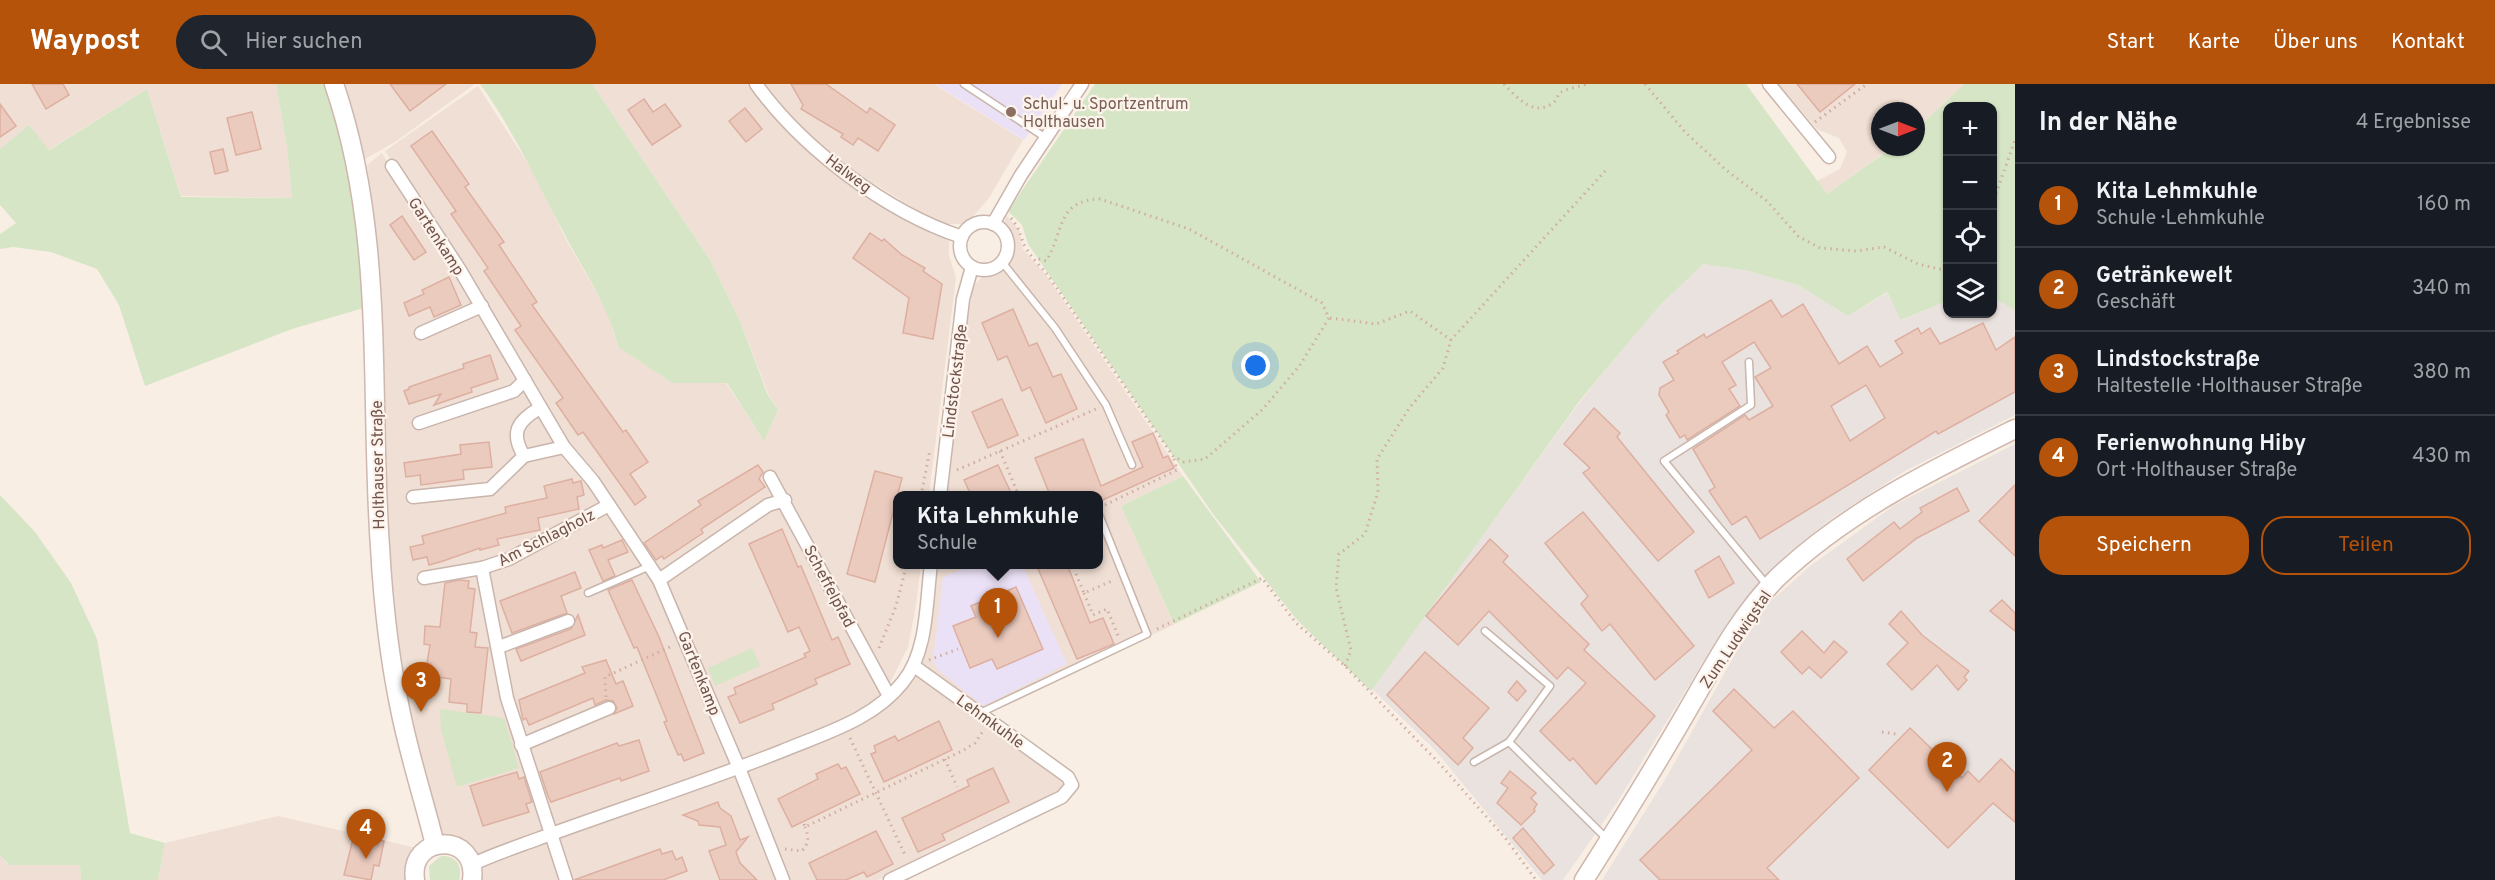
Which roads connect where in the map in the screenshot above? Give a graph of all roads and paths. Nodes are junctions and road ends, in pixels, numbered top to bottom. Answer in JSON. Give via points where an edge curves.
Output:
{"nodes":[{"id":1,"x":334,"y":84,"type":"edge"},
{"id":2,"x":756,"y":84,"type":"edge"},
{"id":3,"x":964,"y":84,"type":"edge"},
{"id":4,"x":1082,"y":84,"type":"edge"},
{"id":5,"x":1504,"y":84,"type":"edge"},
{"id":6,"x":1587,"y":84,"type":"edge"},
{"id":7,"x":1646,"y":84,"type":"edge"},
{"id":8,"x":1769,"y":84,"type":"edge"},
{"id":9,"x":1867,"y":84,"type":"edge"},
{"id":10,"x":1806,"y":129,"type":"junction"},
{"id":11,"x":1046,"y":138,"type":"junction"},
{"id":12,"x":2015,"y":140,"type":"edge"},
{"id":13,"x":1829,"y":158,"type":"dead end"},
{"id":14,"x":392,"y":165,"type":"dead end"},
{"id":15,"x":1606,"y":169,"type":"dead end"},
{"id":16,"x":1997,"y":190,"type":"edge"},
{"id":17,"x":1002,"y":207,"type":"junction"},
{"id":18,"x":993,"y":224,"type":"junction"},
{"id":19,"x":962,"y":237,"type":"junction"},
{"id":20,"x":1035,"y":258,"type":"junction"},
{"id":21,"x":1002,"y":262,"type":"junction"},
{"id":22,"x":972,"y":267,"type":"junction"},
{"id":23,"x":1943,"y":270,"type":"edge"},
{"id":24,"x":482,"y":306,"type":"junction"},
{"id":25,"x":1329,"y":318,"type":"junction"},
{"id":26,"x":421,"y":333,"type":"dead end"},
{"id":27,"x":1451,"y":340,"type":"junction"},
{"id":28,"x":1749,"y":362,"type":"dead end"},
{"id":29,"x":525,"y":380,"type":"junction"},
{"id":30,"x":1106,"y":405,"type":"junction"},
{"id":31,"x":540,"y":408,"type":"junction"},
{"id":32,"x":419,"y":423,"type":"dead end"},
{"id":33,"x":2015,"y":429,"type":"edge"},
{"id":34,"x":564,"y":447,"type":"junction"},
{"id":35,"x":1000,"y":451,"type":"junction"},
{"id":36,"x":524,"y":456,"type":"junction"},
{"id":37,"x":1173,"y":456,"type":"junction"},
{"id":38,"x":1132,"y":465,"type":"dead end"},
{"id":39,"x":770,"y":477,"type":"dead end"},
{"id":40,"x":943,"y":477,"type":"junction"},
{"id":41,"x":941,"y":491,"type":"edge"},
{"id":42,"x":1017,"y":491,"type":"edge"},
{"id":43,"x":413,"y":497,"type":"dead end"},
{"id":44,"x":785,"y":500,"type":"junction"},
{"id":45,"x":609,"y":505,"type":"junction"},
{"id":46,"x":1103,"y":507,"type":"edge"},
{"id":47,"x":1103,"y":523,"type":"edge"},
{"id":48,"x":650,"y":566,"type":"junction"},
{"id":49,"x":482,"y":568,"type":"junction"},
{"id":50,"x":907,"y":569,"type":"edge"},
{"id":51,"x":930,"y":569,"type":"edge"},
{"id":52,"x":1076,"y":574,"type":"dead end"},
{"id":53,"x":1124,"y":576,"type":"junction"},
{"id":54,"x":424,"y":578,"type":"dead end"},
{"id":55,"x":659,"y":579,"type":"junction"},
{"id":56,"x":1769,"y":588,"type":"junction"},
{"id":57,"x":588,"y":593,"type":"dead end"},
{"id":58,"x":1084,"y":593,"type":"junction"},
{"id":59,"x":568,"y":621,"type":"dead end"},
{"id":60,"x":1485,"y":631,"type":"dead end"},
{"id":61,"x":1147,"y":634,"type":"junction"},
{"id":62,"x":686,"y":639,"type":"junction"},
{"id":63,"x":1122,"y":644,"type":"junction"},
{"id":64,"x":499,"y":647,"type":"junction"},
{"id":65,"x":958,"y":649,"type":"dead end"},
{"id":66,"x":871,"y":663,"type":"junction"},
{"id":67,"x":914,"y":666,"type":"junction"},
{"id":68,"x":1345,"y":666,"type":"junction"},
{"id":69,"x":889,"y":696,"type":"junction"},
{"id":70,"x":609,"y":708,"type":"joint"},
{"id":71,"x":984,"y":717,"type":"junction"},
{"id":72,"x":845,"y":726,"type":"junction"},
{"id":73,"x":1882,"y":732,"type":"dead end"},
{"id":74,"x":1896,"y":734,"type":"dead end"},
{"id":75,"x":1509,"y":742,"type":"junction"},
{"id":76,"x":521,"y":745,"type":"junction"},
{"id":77,"x":945,"y":759,"type":"junction"},
{"id":78,"x":1474,"y":762,"type":"dead end"},
{"id":79,"x":739,"y":768,"type":"junction"},
{"id":80,"x":957,"y":786,"type":"dead end"},
{"id":81,"x":876,"y":793,"type":"junction"},
{"id":82,"x":550,"y":834,"type":"junction"},
{"id":83,"x":1609,"y":841,"type":"junction"},
{"id":84,"x":768,"y":842,"type":"junction"},
{"id":85,"x":435,"y":845,"type":"junction"},
{"id":86,"x":912,"y":869,"type":"junction"},
{"id":87,"x":471,"y":872,"type":"edge"},
{"id":88,"x":415,"y":880,"type":"edge"},
{"id":89,"x":566,"y":880,"type":"edge"},
{"id":90,"x":783,"y":880,"type":"edge"},
{"id":91,"x":890,"y":880,"type":"edge"},
{"id":92,"x":1536,"y":880,"type":"edge"},
{"id":93,"x":1584,"y":880,"type":"edge"}],
"edges":[{"from":1,"to":85,"type":"street","name":"Holthauser Straße","via":[[356,158],[368,234],[375,331],[378,517],[389,646],[400,710]]},
{"from":2,"to":19,"type":"street","name":"Halweg","via":[[790,126],[867,188],[915,218]]},
{"from":3,"to":11,"type":"lane"},
{"from":4,"to":11,"type":"street"},
{"from":5,"to":6,"type":"path","via":[[1520,101],[1538,107],[1546,107],[1561,93]]},
{"from":7,"to":23,"type":"path","via":[[1685,132],[1767,201],[1798,236],[1820,248],[1884,248],[1918,264]]},
{"from":8,"to":10,"type":"street"},
{"from":9,"to":10,"type":"path"},
{"from":10,"to":13,"type":"street"},
{"from":11,"to":17,"type":"street"},
{"from":12,"to":16,"type":"path"},
{"from":14,"to":24,"type":"street","name":"Gartenkamp"},
{"from":15,"to":27,"type":"path"},
{"from":17,"to":18,"type":"street"},
{"from":17,"to":20,"type":"path","via":[[1021,229],[1025,246]]},
{"from":18,"to":19,"type":"street","via":[[974,225]]},
{"from":18,"to":21,"type":"street","via":[[1007,240],[1007,255]]},
{"from":19,"to":22,"type":"street","via":[[964,258]]},
{"from":20,"to":25,"type":"path","via":[[1046,261],[1063,218],[1072,208],[1085,199],[1101,199],[1189,229],[1322,303]]},
{"from":20,"to":37,"type":"path"},
{"from":21,"to":22,"type":"street","via":[[985,270]]},
{"from":21,"to":30,"type":"lane","via":[[1055,328]]},
{"from":22,"to":40,"type":"street","name":"Lindstockstraße","via":[[963,299]]},
{"from":24,"to":26,"type":"street"},
{"from":24,"to":29,"type":"street","name":"Gartenkamp"},
{"from":25,"to":27,"type":"path","via":[[1376,324],[1410,311]]},
{"from":25,"to":37,"type":"path","via":[[1300,365],[1263,409],[1205,459],[1184,462]]},
{"from":27,"to":68,"type":"path","via":[[1443,368],[1410,407],[1377,459],[1378,492],[1365,534],[1339,554],[1336,588],[1351,650]]},
{"from":28,"to":56,"type":"lane","via":[[1751,405],[1664,461]]},
{"from":29,"to":31,"type":"street","name":"Gartenkamp"},
{"from":29,"to":32,"type":"street","via":[[514,391]]},
{"from":30,"to":35,"type":"path"},
{"from":30,"to":38,"type":"lane"},
{"from":31,"to":34,"type":"street","name":"Gartenkamp"},
{"from":31,"to":36,"type":"street","via":[[524,417],[518,426],[517,445]]},
{"from":33,"to":56,"type":"street","name":"Zum Ludwigstal","via":[[1886,495],[1828,533]]},
{"from":34,"to":36,"type":"street"},
{"from":34,"to":45,"type":"street","name":"Gartenkamp"},
{"from":35,"to":40,"type":"path"},
{"from":35,"to":42,"type":"path"},
{"from":36,"to":43,"type":"street","via":[[490,489]]},
{"from":37,"to":46,"type":"path","via":[[1177,470]]},
{"from":39,"to":44,"type":"street","name":"Scheffelpfad"},
{"from":40,"to":41,"type":"street","name":"Lindstockstraße"},
{"from":44,"to":55,"type":"street","via":[[768,505]]},
{"from":44,"to":66,"type":"street","name":"Scheffelpfad"},
{"from":45,"to":48,"type":"street","name":"Gartenkamp"},
{"from":45,"to":49,"type":"street","name":"Am Schlagholz","via":[[508,559]]},
{"from":47,"to":53,"type":"lane"},
{"from":48,"to":55,"type":"street","name":"Gartenkamp"},
{"from":48,"to":57,"type":"lane"},
{"from":49,"to":54,"type":"street","name":"Am Schlagholz"},
{"from":49,"to":64,"type":"street","name":"Am Schlagholz"},
{"from":50,"to":66,"type":"path","via":[[896,606]]},
{"from":51,"to":67,"type":"street","via":[[920,651]]},
{"from":52,"to":58,"type":"path"},
{"from":53,"to":58,"type":"path"},
{"from":53,"to":61,"type":"lane"},
{"from":55,"to":62,"type":"street","name":"Gartenkamp"},
{"from":56,"to":83,"type":"street","name":"Zum Ludwigstal","via":[[1725,647]]},
{"from":58,"to":63,"type":"path","via":[[1093,615],[1107,609]]},
{"from":59,"to":64,"type":"street"},
{"from":60,"to":75,"type":"lane","via":[[1550,686]]},
{"from":61,"to":63,"type":"lane"},
{"from":61,"to":68,"type":"path","via":[[1262,578],[1296,622]]},
{"from":62,"to":70,"type":"path","via":[[605,677]]},
{"from":62,"to":79,"type":"street","name":"Gartenkamp"},
{"from":63,"to":71,"type":"lane"},
{"from":64,"to":76,"type":"street","name":"Am Schlagholz","via":[[507,698]]},
{"from":65,"to":67,"type":"path"},
{"from":66,"to":69,"type":"street","name":"Scheffelpfad"},
{"from":67,"to":69,"type":"street"},
{"from":67,"to":71,"type":"street","name":"Lehmkuhle"},
{"from":68,"to":92,"type":"path","via":[[1439,763],[1506,839]]},
{"from":69,"to":72,"type":"street","via":[[871,712]]},
{"from":70,"to":76,"type":"street"},
{"from":71,"to":77,"type":"path","via":[[975,743]]},
{"from":71,"to":86,"type":"street","name":"Lehmkuhle","via":[[1068,777],[1072,785],[1062,797]]},
{"from":72,"to":79,"type":"street"},
{"from":72,"to":81,"type":"path"},
{"from":73,"to":74,"type":"path"},
{"from":75,"to":78,"type":"lane"},
{"from":75,"to":83,"type":"lane"},
{"from":76,"to":82,"type":"street","name":"Am Schlagholz"},
{"from":77,"to":80,"type":"path"},
{"from":77,"to":81,"type":"path"},
{"from":79,"to":82,"type":"street"},
{"from":79,"to":84,"type":"street","name":"Gartenkamp"},
{"from":81,"to":84,"type":"path","via":[[805,826],[808,836],[802,851],[792,852]]},
{"from":81,"to":86,"type":"path"},
{"from":82,"to":87,"type":"street"},
{"from":82,"to":89,"type":"street","name":"Am Schlagholz"},
{"from":83,"to":93,"type":"street","name":"Zum Ludwigstal"},
{"from":84,"to":90,"type":"street","name":"Gartenkamp"},
{"from":85,"to":87,"type":"street","via":[[457,847]]},
{"from":85,"to":88,"type":"street","via":[[417,861]]},
{"from":86,"to":91,"type":"street"}]}
